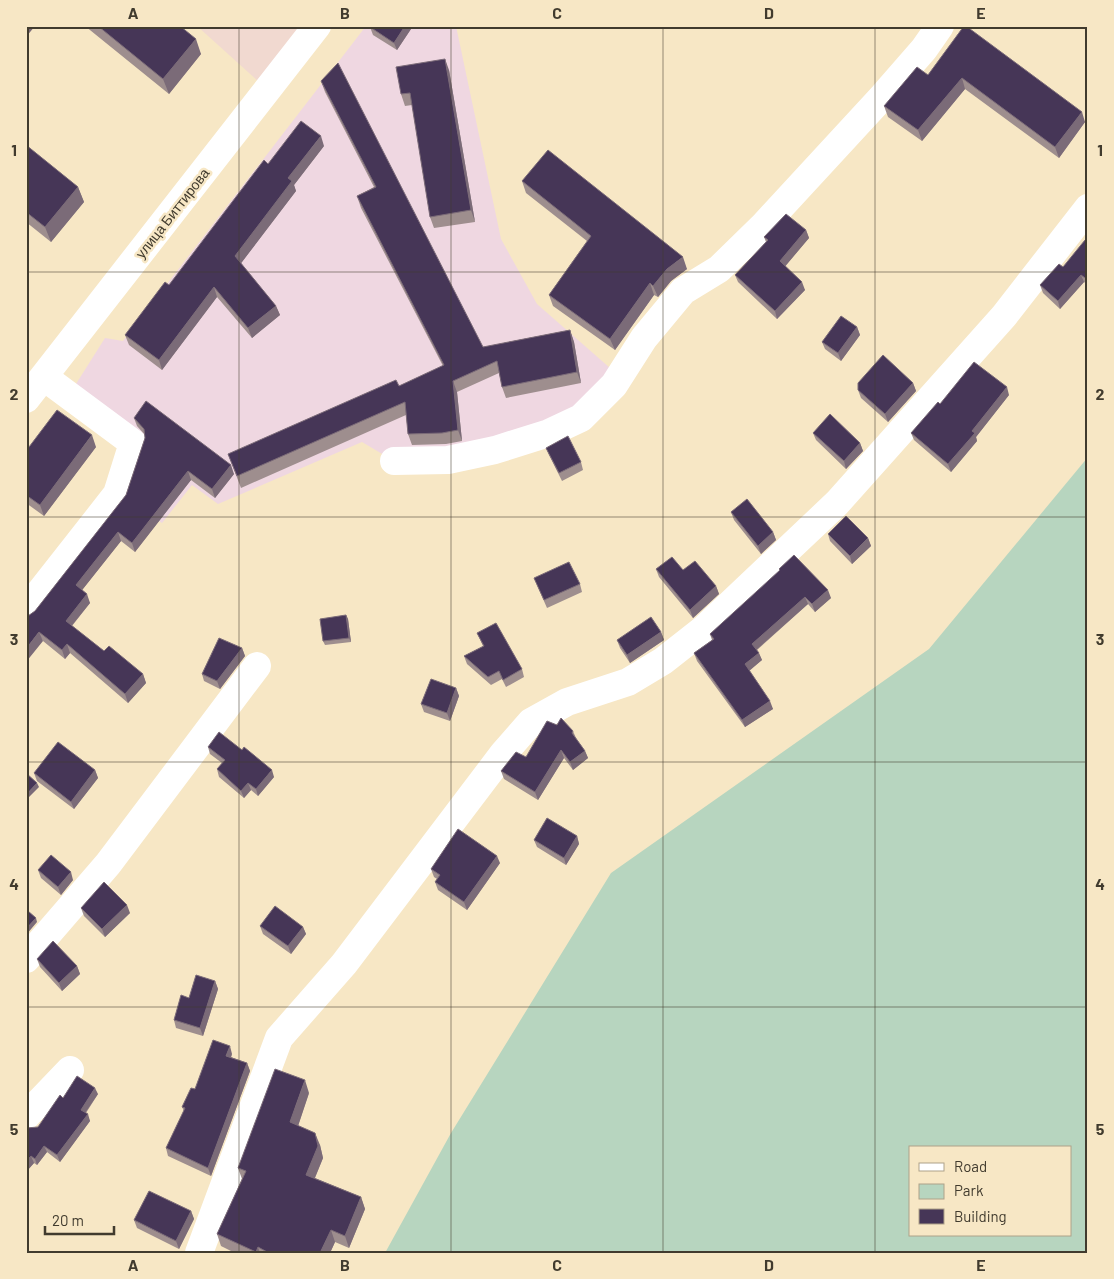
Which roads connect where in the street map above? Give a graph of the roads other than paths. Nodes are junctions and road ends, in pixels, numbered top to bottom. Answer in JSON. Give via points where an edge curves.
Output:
{"nodes":[{"id":1,"x":317,"y":26,"type":"edge"},
{"id":2,"x":940,"y":26,"type":"edge"},
{"id":3,"x":1088,"y":208,"type":"edge"},
{"id":4,"x":44,"y":377,"type":"junction"},
{"id":5,"x":26,"y":399,"type":"edge"},
{"id":6,"x":394,"y":461,"type":"dead end"},
{"id":7,"x":26,"y":610,"type":"edge"},
{"id":8,"x":257,"y":666,"type":"dead end"},
{"id":9,"x":26,"y":959,"type":"edge"},
{"id":10,"x":70,"y":1070,"type":"dead end"},
{"id":11,"x":26,"y":1116,"type":"edge"},
{"id":12,"x":199,"y":1253,"type":"edge"}],
"edges":[{"from":1,"to":4,"type":"street","name":"улица Биттирова"},
{"from":2,"to":6,"type":"street","via":[[895,83],[764,225],[719,268],[683,291],[644,338],[614,384],[581,418],[549,433],[495,450],[448,460]]},
{"from":3,"to":12,"type":"street","via":[[1004,316],[837,503],[705,628],[663,661],[628,682],[567,702],[531,722],[503,754],[344,964],[279,1038]]},
{"from":4,"to":5,"type":"street","name":"улица Биттирова"},
{"from":4,"to":7,"type":"street","via":[[132,442],[117,494]]},
{"from":8,"to":9,"type":"street","via":[[108,864]]},
{"from":10,"to":11,"type":"street"}]}
